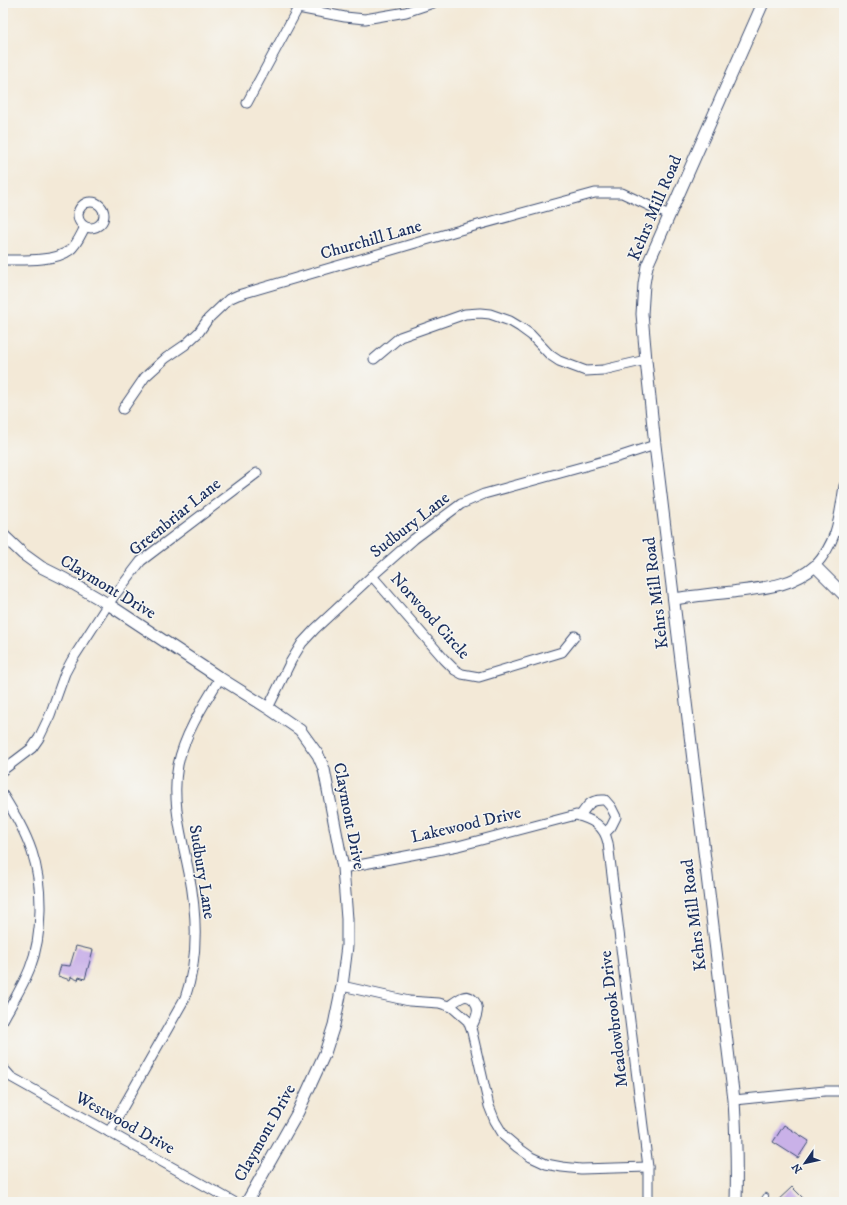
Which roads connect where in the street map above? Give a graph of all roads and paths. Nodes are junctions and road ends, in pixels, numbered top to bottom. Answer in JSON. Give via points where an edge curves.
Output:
{"nodes":[{"id":1,"x":433,"y":3,"type":"edge"},
{"id":2,"x":763,"y":3,"type":"edge"},
{"id":3,"x":295,"y":5,"type":"edge"},
{"id":4,"x":247,"y":103,"type":"dead end"},
{"id":5,"x":669,"y":215,"type":"junction"},
{"id":6,"x":85,"y":227,"type":"dead end"},
{"id":7,"x":3,"y":260,"type":"edge"},
{"id":8,"x":374,"y":359,"type":"dead end"},
{"id":9,"x":646,"y":360,"type":"junction"},
{"id":10,"x":122,"y":409,"type":"dead end"},
{"id":11,"x":655,"y":445,"type":"junction"},
{"id":12,"x":257,"y":473,"type":"dead end"},
{"id":13,"x":844,"y":486,"type":"edge"},
{"id":14,"x":3,"y":535,"type":"edge"},
{"id":15,"x":815,"y":566,"type":"junction"},
{"id":16,"x":372,"y":576,"type":"junction"},
{"id":17,"x":844,"y":595,"type":"edge"},
{"id":18,"x":674,"y":599,"type":"junction"},
{"id":19,"x":108,"y":604,"type":"junction"},
{"id":20,"x":575,"y":636,"type":"dead end"},
{"id":21,"x":220,"y":678,"type":"junction"},
{"id":22,"x":268,"y":708,"type":"junction"},
{"id":23,"x":3,"y":770,"type":"edge"},
{"id":24,"x":3,"y":795,"type":"edge"},
{"id":25,"x":580,"y":816,"type":"junction"},
{"id":26,"x":605,"y":833,"type":"junction"},
{"id":27,"x":343,"y":868,"type":"junction"},
{"id":28,"x":342,"y":986,"type":"junction"},
{"id":29,"x":449,"y":1006,"type":"junction"},
{"id":30,"x":3,"y":1020,"type":"edge"},
{"id":31,"x":471,"y":1028,"type":"junction"},
{"id":32,"x":3,"y":1068,"type":"edge"},
{"id":33,"x":843,"y":1089,"type":"edge"},
{"id":34,"x":734,"y":1100,"type":"junction"},
{"id":35,"x":109,"y":1132,"type":"junction"},
{"id":36,"x":648,"y":1167,"type":"junction"},
{"id":37,"x":766,"y":1196,"type":"dead end"},
{"id":38,"x":234,"y":1202,"type":"edge"},
{"id":39,"x":247,"y":1202,"type":"edge"},
{"id":40,"x":648,"y":1202,"type":"edge"},
{"id":41,"x":736,"y":1202,"type":"edge"},
{"id":42,"x":762,"y":1202,"type":"edge"}],
"edges":[{"from":1,"to":3,"type":"street","via":[[406,12],[365,19]]},
{"from":2,"to":5,"type":"street","name":"Kehrs Mill Road"},
{"from":3,"to":4,"type":"street"},
{"from":5,"to":9,"type":"street","name":"Kehrs Mill Road","via":[[647,266],[644,284],[642,314]]},
{"from":5,"to":10,"type":"street","name":"Churchill Lane","via":[[622,193],[595,194],[460,230],[238,295],[229,299],[185,345],[144,377]]},
{"from":6,"to":7,"type":"street","via":[[77,242],[63,254],[44,258]]},
{"from":8,"to":9,"type":"street","via":[[400,337],[465,314],[480,313],[510,321],[531,335],[559,362],[586,371],[603,370]]},
{"from":9,"to":11,"type":"street","name":"Kehrs Mill Road"},
{"from":11,"to":16,"type":"street","name":"Sudbury Lane","via":[[484,494],[461,504],[414,539]]},
{"from":11,"to":18,"type":"street","name":"Kehrs Mill Road"},
{"from":12,"to":19,"type":"street","name":"Greenbriar Lane","via":[[141,561]]},
{"from":13,"to":15,"type":"street","via":[[838,526],[824,556]]},
{"from":14,"to":19,"type":"street","name":"Claymont Drive","via":[[41,567]]},
{"from":15,"to":17,"type":"street"},
{"from":15,"to":18,"type":"street","via":[[799,577],[768,588]]},
{"from":16,"to":20,"type":"street","name":"Norwood Circle","via":[[444,659],[462,674],[471,677],[479,677],[562,652]]},
{"from":16,"to":22,"type":"street","name":"Sudbury Lane","via":[[302,643]]},
{"from":18,"to":34,"type":"street","name":"Kehrs Mill Road"},
{"from":19,"to":21,"type":"street","name":"Claymont Drive"},
{"from":19,"to":23,"type":"street","name":"Greenbriar Lane","via":[[65,673],[39,738],[32,748]]},
{"from":21,"to":22,"type":"street","name":"Claymont Drive"},
{"from":21,"to":35,"type":"street","name":"Sudbury Lane","via":[[192,725],[176,777],[176,814],[194,904],[195,952],[190,985]]},
{"from":22,"to":27,"type":"street","name":"Claymont Drive","via":[[300,730],[318,755],[324,769]]},
{"from":24,"to":30,"type":"street","via":[[33,853],[40,901],[38,936],[31,963]]},
{"from":25,"to":26,"type":"street","name":"Lakewood Drive","via":[[594,821]]},
{"from":25,"to":26,"type":"street","via":[[590,803],[605,800],[616,817]]},
{"from":25,"to":27,"type":"street","name":"Lakewood Drive","via":[[458,846]]},
{"from":26,"to":36,"type":"street","name":"Meadowbrook Drive"},
{"from":27,"to":28,"type":"street","name":"Claymont Drive","via":[[348,919]]},
{"from":28,"to":29,"type":"street","via":[[409,1001]]},
{"from":28,"to":39,"type":"street","name":"Claymont Drive","via":[[325,1053],[298,1112]]},
{"from":29,"to":31,"type":"street","via":[[468,1021]]},
{"from":29,"to":31,"type":"street","via":[[464,996],[471,998],[478,1012]]},
{"from":31,"to":36,"type":"street","via":[[489,1106],[504,1136],[517,1147],[530,1157],[562,1167]]},
{"from":32,"to":35,"type":"street","name":"Westwood Drive","via":[[11,1077]]},
{"from":33,"to":34,"type":"street"},
{"from":34,"to":41,"type":"street","name":"Kehrs Mill Road"},
{"from":35,"to":38,"type":"street","name":"Westwood Drive"},
{"from":36,"to":40,"type":"street","name":"Meadowbrook Drive"},
{"from":37,"to":42,"type":"lane"}]}
